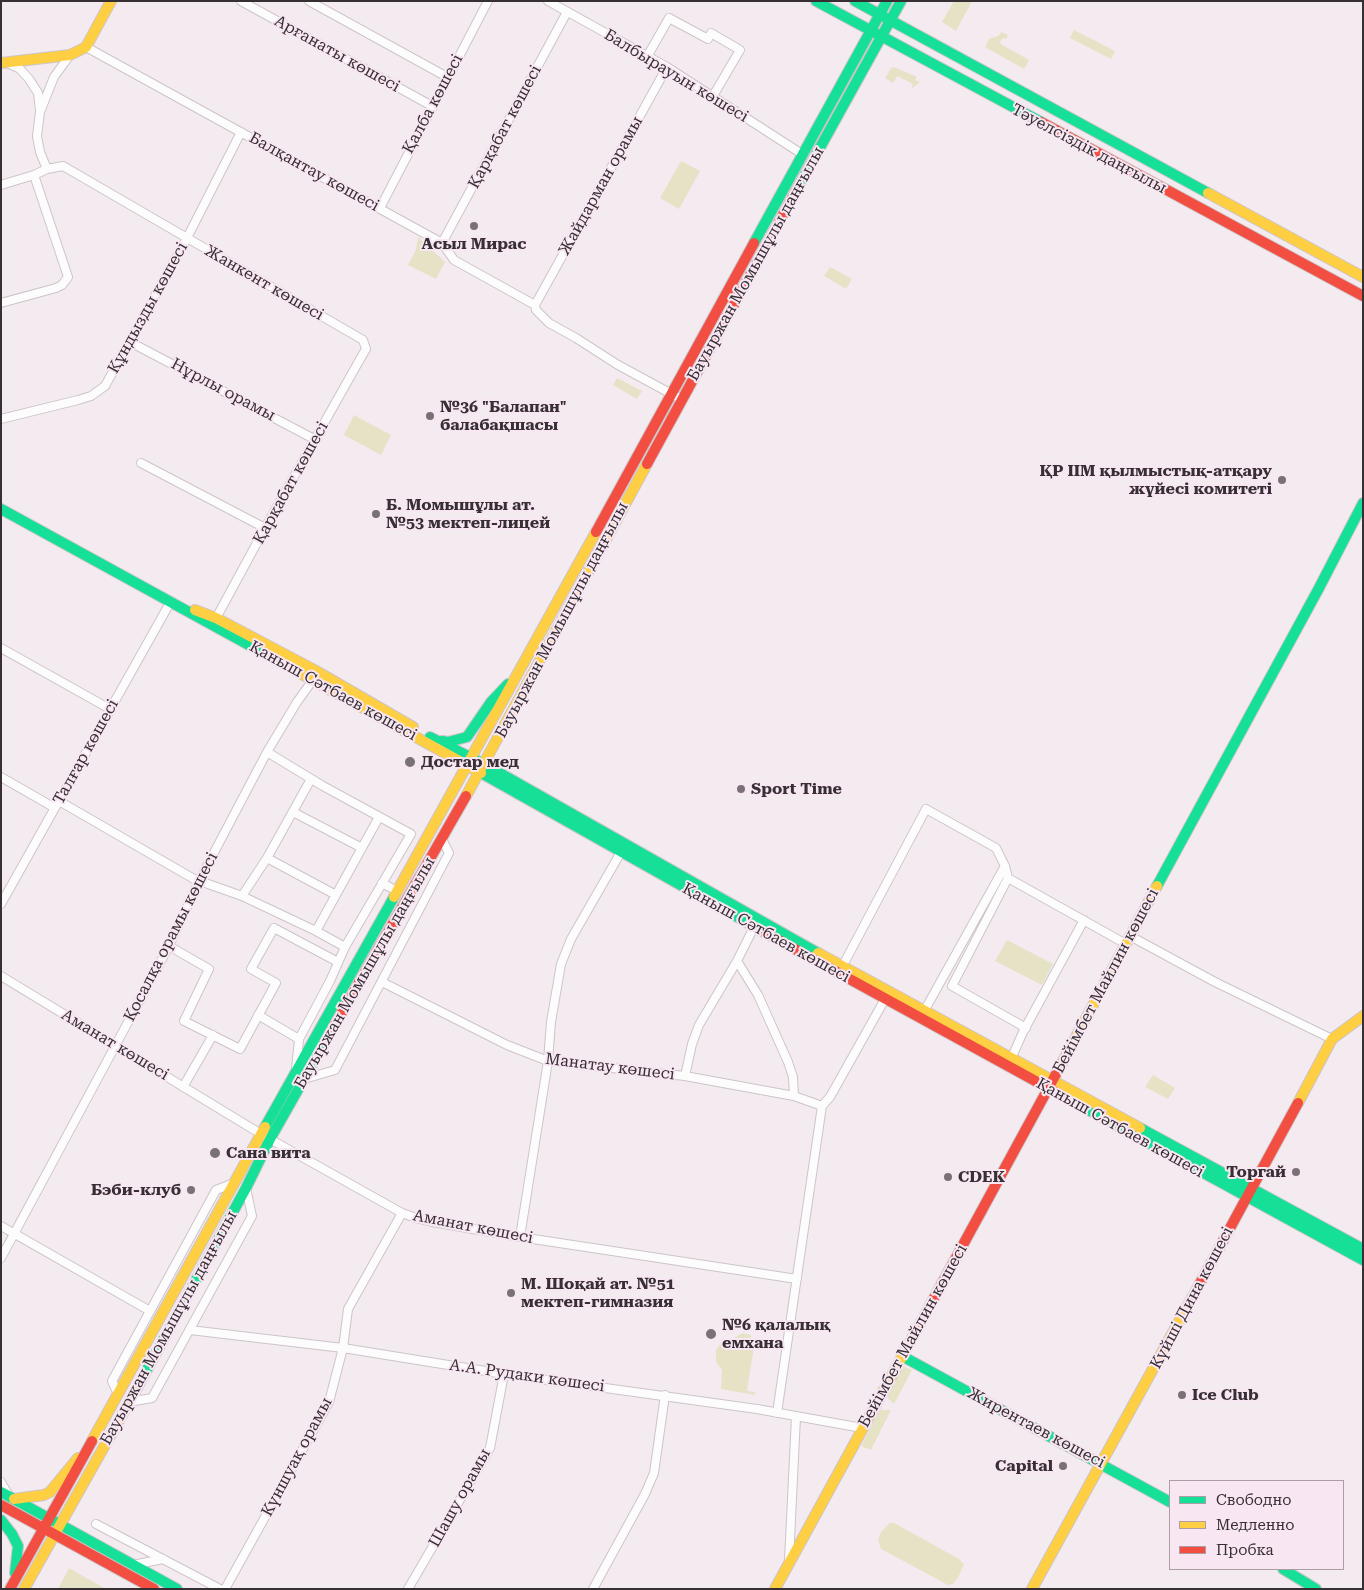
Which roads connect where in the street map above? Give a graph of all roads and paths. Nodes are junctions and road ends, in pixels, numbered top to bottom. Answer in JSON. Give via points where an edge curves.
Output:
{"nodes":[{"id":1,"x":111,"y":1,"type":"edge"},
{"id":2,"x":241,"y":1,"type":"edge"},
{"id":3,"x":308,"y":1,"type":"edge"},
{"id":4,"x":488,"y":1,"type":"edge"},
{"id":5,"x":548,"y":1,"type":"edge"},
{"id":6,"x":816,"y":1,"type":"edge"},
{"id":7,"x":855,"y":1,"type":"edge"},
{"id":8,"x":887,"y":1,"type":"edge"},
{"id":9,"x":901,"y":1,"type":"edge"},
{"id":10,"x":567,"y":12,"type":"junction"},
{"id":11,"x":880,"y":14,"type":"junction"},
{"id":12,"x":890,"y":20,"type":"junction"},
{"id":13,"x":870,"y":31,"type":"junction"},
{"id":14,"x":882,"y":37,"type":"junction"},
{"id":15,"x":86,"y":47,"type":"junction"},
{"id":16,"x":70,"y":55,"type":"junction"},
{"id":17,"x":647,"y":57,"type":"junction"},
{"id":18,"x":3,"y":62,"type":"edge"},
{"id":19,"x":667,"y":66,"type":"junction"},
{"id":20,"x":447,"y":77,"type":"junction"},
{"id":21,"x":713,"y":96,"type":"junction"},
{"id":22,"x":432,"y":106,"type":"junction"},
{"id":23,"x":40,"y":112,"type":"junction"},
{"id":24,"x":241,"y":132,"type":"junction"},
{"id":25,"x":802,"y":154,"type":"junction"},
{"id":26,"x":47,"y":169,"type":"junction"},
{"id":27,"x":34,"y":175,"type":"junction"},
{"id":28,"x":1,"y":185,"type":"edge"},
{"id":29,"x":380,"y":208,"type":"junction"},
{"id":30,"x":1258,"y":220,"type":"junction"},
{"id":31,"x":1249,"y":234,"type":"junction"},
{"id":32,"x":186,"y":238,"type":"junction"},
{"id":33,"x":442,"y":243,"type":"junction"},
{"id":34,"x":1363,"y":277,"type":"edge"},
{"id":35,"x":1363,"y":296,"type":"edge"},
{"id":36,"x":1,"y":303,"type":"edge"},
{"id":37,"x":535,"y":306,"type":"junction"},
{"id":38,"x":363,"y":340,"type":"joint"},
{"id":39,"x":130,"y":342,"type":"junction"},
{"id":40,"x":671,"y":394,"type":"junction"},
{"id":41,"x":682,"y":399,"type":"junction"},
{"id":42,"x":1,"y":419,"type":"edge"},
{"id":43,"x":314,"y":439,"type":"junction"},
{"id":44,"x":141,"y":464,"type":"dead end"},
{"id":45,"x":1363,"y":503,"type":"edge"},
{"id":46,"x":1,"y":509,"type":"edge"},
{"id":47,"x":265,"y":528,"type":"junction"},
{"id":48,"x":171,"y":601,"type":"junction"},
{"id":49,"x":214,"y":622,"type":"junction"},
{"id":50,"x":1,"y":648,"type":"edge"},
{"id":51,"x":517,"y":674,"type":"junction"},
{"id":52,"x":316,"y":676,"type":"junction"},
{"id":53,"x":110,"y":709,"type":"junction"},
{"id":54,"x":431,"y":738,"type":"junction"},
{"id":55,"x":267,"y":752,"type":"junction"},
{"id":56,"x":470,"y":761,"type":"junction"},
{"id":57,"x":482,"y":768,"type":"junction"},
{"id":58,"x":1,"y":777,"type":"edge"},
{"id":59,"x":311,"y":779,"type":"junction"},
{"id":60,"x":57,"y":804,"type":"junction"},
{"id":61,"x":293,"y":812,"type":"junction"},
{"id":62,"x":379,"y":817,"type":"junction"},
{"id":63,"x":442,"y":839,"type":"junction"},
{"id":64,"x":362,"y":848,"type":"junction"},
{"id":65,"x":621,"y":852,"type":"junction"},
{"id":66,"x":267,"y":858,"type":"junction"},
{"id":67,"x":1005,"y":866,"type":"junction"},
{"id":68,"x":1008,"y":878,"type":"junction"},
{"id":69,"x":199,"y":881,"type":"junction"},
{"id":70,"x":382,"y":883,"type":"junction"},
{"id":71,"x":397,"y":891,"type":"junction"},
{"id":72,"x":336,"y":895,"type":"junction"},
{"id":73,"x":242,"y":896,"type":"junction"},
{"id":74,"x":1,"y":904,"type":"edge"},
{"id":75,"x":1084,"y":920,"type":"junction"},
{"id":76,"x":757,"y":923,"type":"junction"},
{"id":77,"x":316,"y":931,"type":"junction"},
{"id":78,"x":1128,"y":940,"type":"junction"},
{"id":79,"x":169,"y":946,"type":"junction"},
{"id":80,"x":345,"y":947,"type":"junction"},
{"id":81,"x":737,"y":960,"type":"junction"},
{"id":82,"x":338,"y":962,"type":"junction"},
{"id":83,"x":842,"y":966,"type":"junction"},
{"id":84,"x":1,"y":976,"type":"edge"},
{"id":85,"x":382,"y":982,"type":"junction"},
{"id":86,"x":885,"y":999,"type":"junction"},
{"id":87,"x":922,"y":1014,"type":"junction"},
{"id":88,"x":258,"y":1015,"type":"junction"},
{"id":89,"x":1363,"y":1016,"type":"edge"},
{"id":90,"x":1026,"y":1028,"type":"junction"},
{"id":91,"x":213,"y":1035,"type":"junction"},
{"id":92,"x":299,"y":1039,"type":"junction"},
{"id":93,"x":1332,"y":1039,"type":"junction"},
{"id":94,"x":116,"y":1046,"type":"junction"},
{"id":95,"x":1012,"y":1057,"type":"junction"},
{"id":96,"x":548,"y":1061,"type":"junction"},
{"id":97,"x":296,"y":1071,"type":"junction"},
{"id":98,"x":685,"y":1076,"type":"junction"},
{"id":99,"x":304,"y":1079,"type":"junction"},
{"id":100,"x":1051,"y":1084,"type":"junction"},
{"id":101,"x":184,"y":1087,"type":"junction"},
{"id":102,"x":794,"y":1096,"type":"junction"},
{"id":103,"x":822,"y":1106,"type":"junction"},
{"id":104,"x":266,"y":1136,"type":"junction"},
{"id":105,"x":234,"y":1183,"type":"junction"},
{"id":106,"x":246,"y":1188,"type":"junction"},
{"id":107,"x":1249,"y":1192,"type":"junction"},
{"id":108,"x":402,"y":1213,"type":"junction"},
{"id":109,"x":1,"y":1226,"type":"edge"},
{"id":110,"x":14,"y":1234,"type":"junction"},
{"id":111,"x":520,"y":1237,"type":"junction"},
{"id":112,"x":1363,"y":1249,"type":"edge"},
{"id":113,"x":1,"y":1258,"type":"edge"},
{"id":114,"x":1363,"y":1260,"type":"edge"},
{"id":115,"x":797,"y":1279,"type":"junction"},
{"id":116,"x":150,"y":1311,"type":"junction"},
{"id":117,"x":190,"y":1330,"type":"junction"},
{"id":118,"x":343,"y":1348,"type":"junction"},
{"id":119,"x":902,"y":1356,"type":"junction"},
{"id":120,"x":504,"y":1374,"type":"junction"},
{"id":121,"x":118,"y":1394,"type":"junction"},
{"id":122,"x":665,"y":1395,"type":"junction"},
{"id":123,"x":129,"y":1402,"type":"junction"},
{"id":124,"x":777,"y":1412,"type":"junction"},
{"id":125,"x":796,"y":1417,"type":"junction"},
{"id":126,"x":862,"y":1428,"type":"junction"},
{"id":127,"x":88,"y":1449,"type":"junction"},
{"id":128,"x":1102,"y":1464,"type":"junction"},
{"id":129,"x":1,"y":1482,"type":"edge"},
{"id":130,"x":8,"y":1496,"type":"edge"},
{"id":131,"x":1169,"y":1501,"type":"edge"},
{"id":132,"x":1,"y":1505,"type":"edge"},
{"id":133,"x":1,"y":1520,"type":"edge"},
{"id":134,"x":46,"y":1523,"type":"junction"},
{"id":135,"x":59,"y":1524,"type":"junction"},
{"id":136,"x":96,"y":1524,"type":"dead end"},
{"id":137,"x":54,"y":1534,"type":"junction"},
{"id":138,"x":163,"y":1559,"type":"junction"},
{"id":139,"x":789,"y":1562,"type":"junction"},
{"id":140,"x":133,"y":1565,"type":"junction"},
{"id":141,"x":1285,"y":1570,"type":"edge"},
{"id":142,"x":12,"y":1585,"type":"edge"},
{"id":143,"x":24,"y":1589,"type":"edge"},
{"id":144,"x":154,"y":1589,"type":"edge"},
{"id":145,"x":177,"y":1589,"type":"edge"},
{"id":146,"x":220,"y":1589,"type":"edge"},
{"id":147,"x":225,"y":1589,"type":"edge"},
{"id":148,"x":408,"y":1589,"type":"edge"},
{"id":149,"x":593,"y":1589,"type":"edge"},
{"id":150,"x":775,"y":1589,"type":"edge"},
{"id":151,"x":1032,"y":1589,"type":"edge"},
{"id":152,"x":1316,"y":1589,"type":"edge"}],
"edges":[{"from":1,"to":15,"type":"main road"},
{"from":2,"to":22,"type":"street","name":"Арғанаты көшесі"},
{"from":3,"to":20,"type":"street"},
{"from":4,"to":20,"type":"street","name":"Қалба көшесі"},
{"from":5,"to":10,"type":"street","name":"Балбырауын көшесі"},
{"from":6,"to":13,"type":"main road","name":"Тәуелсіздік даңғылы"},
{"from":7,"to":11,"type":"main road","name":"Тәуелсіздік даңғылы"},
{"from":8,"to":11,"type":"main road","name":"Бауыржан Момышұлы даңғылы"},
{"from":9,"to":12,"type":"main road","name":"Бауыржан Момышұлы даңғылы"},
{"from":10,"to":17,"type":"street","name":"Балбырауын көшесі"},
{"from":10,"to":33,"type":"street","name":"Қарқабат көшесі"},
{"from":11,"to":12,"type":"main road","name":"Тәуелсіздік даңғылы"},
{"from":11,"to":13,"type":"main road","name":"Бауыржан Момышұлы даңғылы"},
{"from":12,"to":14,"type":"main road","name":"Бауыржан Момышұлы даңғылы"},
{"from":12,"to":30,"type":"main road","name":"Тәуелсіздік даңғылы"},
{"from":13,"to":14,"type":"main road","name":"Тәуелсіздік даңғылы"},
{"from":13,"to":25,"type":"main road","name":"Бауыржан Момышұлы даңғылы"},
{"from":14,"to":31,"type":"main road","name":"Тәуелсіздік даңғылы"},
{"from":14,"to":41,"type":"main road","name":"Бауыржан Момышұлы даңғылы"},
{"from":15,"to":16,"type":"main road"},
{"from":15,"to":24,"type":"street","name":"Балқантау көшесі"},
{"from":16,"to":18,"type":"main road"},
{"from":16,"to":23,"type":"street","via":[[54,77]]},
{"from":17,"to":19,"type":"street","name":"Балбырауын көшесі"},
{"from":17,"to":21,"type":"street","via":[[669,18],[708,39],[711,33],[740,50]]},
{"from":18,"to":23,"type":"street","via":[[20,69],[29,79],[38,93]]},
{"from":19,"to":21,"type":"street","name":"Балбырауын көшесі"},
{"from":19,"to":37,"type":"street","name":"Жайдарман орамы"},
{"from":20,"to":22,"type":"street","name":"Қалба көшесі"},
{"from":21,"to":25,"type":"street","name":"Балбырауын көшесі"},
{"from":22,"to":29,"type":"street","name":"Қалба көшесі"},
{"from":23,"to":26,"type":"street","via":[[37,136]]},
{"from":24,"to":29,"type":"street","name":"Балқантау көшесі"},
{"from":24,"to":32,"type":"street","name":"Құндызды көшесі"},
{"from":25,"to":40,"type":"main road","name":"Бауыржан Момышұлы даңғылы"},
{"from":26,"to":27,"type":"street","name":"Жанкент көшесі"},
{"from":26,"to":32,"type":"street","name":"Жанкент көшесі","via":[[63,166]]},
{"from":27,"to":28,"type":"street","name":"Жанкент көшесі"},
{"from":27,"to":36,"type":"street","via":[[68,277],[56,288]]},
{"from":29,"to":33,"type":"street","name":"Балқантау көшесі"},
{"from":30,"to":31,"type":"main road"},
{"from":30,"to":34,"type":"main road","name":"Тәуелсіздік даңғылы"},
{"from":31,"to":35,"type":"main road","name":"Тәуелсіздік даңғылы"},
{"from":32,"to":38,"type":"street","name":"Жанкент көшесі"},
{"from":32,"to":39,"type":"street","name":"Құндызды көшесі"},
{"from":33,"to":37,"type":"street","name":"Балқантау көшесі","via":[[454,260]]},
{"from":37,"to":40,"type":"street","via":[[549,324]]},
{"from":38,"to":43,"type":"street","name":"Қарқабат көшесі","via":[[366,348]]},
{"from":39,"to":42,"type":"street","name":"Құндызды көшесі","via":[[105,386],[91,396]]},
{"from":39,"to":43,"type":"street","name":"Нұрлы орамы"},
{"from":40,"to":41,"type":"street"},
{"from":40,"to":51,"type":"main road","name":"Бауыржан Момышұлы даңғылы"},
{"from":41,"to":57,"type":"main road","name":"Бауыржан Момышұлы даңғылы"},
{"from":43,"to":47,"type":"street","name":"Қарқабат көшесі"},
{"from":44,"to":47,"type":"street"},
{"from":45,"to":78,"type":"main road","name":"Бейімбет Майлин көшесі"},
{"from":46,"to":48,"type":"main road","name":"Қаныш Сәтбаев көшесі"},
{"from":47,"to":49,"type":"street","name":"Қарқабат көшесі"},
{"from":48,"to":49,"type":"main road","name":"Қаныш Сәтбаев көшесі"},
{"from":48,"to":53,"type":"street","name":"Талғар көшесі"},
{"from":49,"to":52,"type":"main road","name":"Қаныш Сәтбаев көшесі"},
{"from":50,"to":53,"type":"street"},
{"from":51,"to":54,"type":"main road","via":[[491,702],[467,737],[448,742]]},
{"from":51,"to":56,"type":"main road","name":"Бауыржан Момышұлы даңғылы"},
{"from":52,"to":54,"type":"main road","name":"Қаныш Сәтбаев көшесі"},
{"from":52,"to":55,"type":"street","name":"Қосалқа орамы көшесі"},
{"from":52,"to":56,"type":"main road","name":"Қаныш Сәтбаев көшесі"},
{"from":53,"to":60,"type":"street","name":"Талғар көшесі"},
{"from":54,"to":56,"type":"main road","name":"Қаныш Сәтбаев көшесі"},
{"from":55,"to":59,"type":"street"},
{"from":55,"to":69,"type":"street","name":"Қосалқа орамы көшесі"},
{"from":56,"to":57,"type":"main road","name":"Қаныш Сәтбаев көшесі"},
{"from":56,"to":71,"type":"main road","name":"Бауыржан Момышұлы даңғылы"},
{"from":57,"to":63,"type":"main road","name":"Бауыржан Момышұлы даңғылы"},
{"from":57,"to":65,"type":"main road","name":"Қаныш Сәтбаев көшесі"},
{"from":57,"to":76,"type":"main road","name":"Қаныш Сәтбаев көшесі","via":[[688,881]]},
{"from":58,"to":60,"type":"street"},
{"from":59,"to":61,"type":"street"},
{"from":59,"to":62,"type":"street"},
{"from":60,"to":69,"type":"street"},
{"from":60,"to":74,"type":"street","name":"Талғар көшесі"},
{"from":61,"to":64,"type":"street"},
{"from":61,"to":66,"type":"street"},
{"from":62,"to":64,"type":"street"},
{"from":62,"to":70,"type":"street","via":[[411,834]]},
{"from":63,"to":85,"type":"street","via":[[449,853]]},
{"from":63,"to":99,"type":"main road","name":"Бауыржан Момышұлы даңғылы"},
{"from":64,"to":72,"type":"street"},
{"from":65,"to":76,"type":"main road","name":"Қаныш Сәтбаев көшесі"},
{"from":65,"to":96,"type":"street","via":[[571,939],[561,964]]},
{"from":66,"to":72,"type":"street"},
{"from":66,"to":73,"type":"street"},
{"from":67,"to":68,"type":"street"},
{"from":67,"to":83,"type":"street","via":[[996,848],[926,810]]},
{"from":67,"to":87,"type":"street"},
{"from":68,"to":75,"type":"street"},
{"from":68,"to":90,"type":"street","via":[[952,986]]},
{"from":69,"to":73,"type":"street"},
{"from":69,"to":79,"type":"street","name":"Қосалқа орамы көшесі"},
{"from":70,"to":71,"type":"street"},
{"from":70,"to":80,"type":"street"},
{"from":71,"to":97,"type":"main road","name":"Бауыржан Момышұлы даңғылы"},
{"from":72,"to":77,"type":"street"},
{"from":73,"to":77,"type":"street"},
{"from":75,"to":78,"type":"street"},
{"from":75,"to":90,"type":"street"},
{"from":76,"to":81,"type":"street"},
{"from":76,"to":83,"type":"main road","name":"Қаныш Сәтбаев көшесі"},
{"from":76,"to":86,"type":"main road","name":"Қаныш Сәтбаев көшесі"},
{"from":77,"to":80,"type":"street"},
{"from":78,"to":93,"type":"street"},
{"from":78,"to":100,"type":"main road","name":"Бейімбет Майлин көшесі"},
{"from":79,"to":91,"type":"street","via":[[209,969],[184,1021]]},
{"from":79,"to":94,"type":"street","name":"Қосалқа орамы көшесі"},
{"from":80,"to":82,"type":"street"},
{"from":81,"to":98,"type":"street","via":[[699,1025]]},
{"from":81,"to":102,"type":"street","via":[[758,995],[788,1062]]},
{"from":82,"to":88,"type":"street","via":[[274,928],[251,969],[276,983]]},
{"from":82,"to":92,"type":"street"},
{"from":83,"to":87,"type":"main road","name":"Қаныш Сәтбаев көшесі"},
{"from":84,"to":94,"type":"street","name":"Аманат көшесі"},
{"from":85,"to":96,"type":"street","name":"Манатау көшесі","via":[[507,1045]]},
{"from":85,"to":99,"type":"street","via":[[335,1070]]},
{"from":86,"to":87,"type":"main road","name":"Қаныш Сәтбаев көшесі"},
{"from":86,"to":103,"type":"street"},
{"from":87,"to":95,"type":"main road","name":"Қаныш Сәтбаев көшесі"},
{"from":87,"to":100,"type":"main road","name":"Қаныш Сәтбаев көшесі"},
{"from":88,"to":91,"type":"street","via":[[240,1049]]},
{"from":88,"to":92,"type":"street"},
{"from":89,"to":93,"type":"main road","name":"Күйші Дина көшесі"},
{"from":90,"to":95,"type":"street"},
{"from":91,"to":101,"type":"street"},
{"from":92,"to":97,"type":"street"},
{"from":93,"to":107,"type":"main road","name":"Күйші Дина көшесі"},
{"from":94,"to":101,"type":"street","name":"Аманат көшесі"},
{"from":94,"to":110,"type":"street","name":"Қосалқа орамы көшесі"},
{"from":95,"to":100,"type":"main road","name":"Қаныш Сәтбаев көшесі"},
{"from":96,"to":98,"type":"street","name":"Манатау көшесі"},
{"from":96,"to":111,"type":"street"},
{"from":97,"to":104,"type":"main road","name":"Бауыржан Момышұлы даңғылы"},
{"from":98,"to":102,"type":"street","name":"Манатау көшесі"},
{"from":99,"to":104,"type":"main road","name":"Бауыржан Момышұлы даңғылы"},
{"from":100,"to":107,"type":"main road","name":"Қаныш Сәтбаев көшесі"},
{"from":100,"to":119,"type":"main road","name":"Бейімбет Майлин көшесі"},
{"from":101,"to":104,"type":"street","name":"Аманат көшесі"},
{"from":102,"to":103,"type":"street","name":"Манатау көшесі"},
{"from":103,"to":115,"type":"street"},
{"from":104,"to":105,"type":"main road","name":"Бауыржан Момышұлы даңғылы"},
{"from":104,"to":106,"type":"main road","name":"Бауыржан Момышұлы даңғылы"},
{"from":104,"to":108,"type":"street","name":"Аманат көшесі"},
{"from":105,"to":116,"type":"street","via":[[216,1190]]},
{"from":105,"to":121,"type":"main road","name":"Бауыржан Момышұлы даңғылы"},
{"from":106,"to":117,"type":"street","via":[[252,1216]]},
{"from":106,"to":123,"type":"main road","name":"Бауыржан Момышұлы даңғылы"},
{"from":107,"to":112,"type":"main road","name":"Қаныш Сәтбаев көшесі"},
{"from":107,"to":114,"type":"main road","name":"Қаныш Сәтбаев көшесі"},
{"from":107,"to":128,"type":"main road","name":"Күйші Дина көшесі"},
{"from":108,"to":111,"type":"street","name":"Аманат көшесі","via":[[432,1222]]},
{"from":108,"to":118,"type":"street","name":"Күншуақ орамы","via":[[348,1309]]},
{"from":109,"to":110,"type":"street"},
{"from":110,"to":113,"type":"street","name":"Қосалқа орамы көшесі"},
{"from":110,"to":116,"type":"street"},
{"from":111,"to":115,"type":"street","name":"Аманат көшесі"},
{"from":115,"to":124,"type":"street"},
{"from":116,"to":121,"type":"street","via":[[112,1381]]},
{"from":117,"to":118,"type":"street","name":"А.А. Рудаки көшесі"},
{"from":117,"to":123,"type":"street","via":[[152,1398]]},
{"from":118,"to":120,"type":"street","name":"А.А. Рудаки көшесі"},
{"from":118,"to":147,"type":"street","name":"Күншуақ орамы","via":[[329,1402]]},
{"from":119,"to":126,"type":"main road","name":"Бейімбет Майлин көшесі"},
{"from":119,"to":128,"type":"main road","name":"Жирентаев көшесі"},
{"from":120,"to":122,"type":"street","name":"А.А. Рудаки көшесі"},
{"from":120,"to":148,"type":"street","name":"Шашу орамы","via":[[490,1448]]},
{"from":121,"to":127,"type":"main road","name":"Бауыржан Момышұлы даңғылы"},
{"from":122,"to":124,"type":"street","name":"А.А. Рудаки көшесі"},
{"from":122,"to":149,"type":"street","via":[[654,1473]]},
{"from":123,"to":135,"type":"main road","name":"Бауыржан Момышұлы даңғылы"},
{"from":124,"to":125,"type":"street","name":"А.А. Рудаки көшесі"},
{"from":125,"to":126,"type":"street","name":"А.А. Рудаки көшесі"},
{"from":125,"to":139,"type":"street"},
{"from":126,"to":139,"type":"main road","name":"Бейімбет Майлин көшесі"},
{"from":127,"to":130,"type":"main road","via":[[44,1496]]},
{"from":127,"to":134,"type":"main road","name":"Бауыржан Момышұлы даңғылы"},
{"from":128,"to":131,"type":"main road","name":"Жирентаев көшесі"},
{"from":128,"to":151,"type":"main road","name":"Күйші Дина көшесі"},
{"from":129,"to":130,"type":"street"},
{"from":130,"to":134,"type":"main road"},
{"from":132,"to":134,"type":"main road"},
{"from":133,"to":142,"type":"main road","via":[[18,1546]]},
{"from":134,"to":135,"type":"main road"},
{"from":134,"to":137,"type":"main road"},
{"from":134,"to":142,"type":"main road","name":"Бауыржан Момышұлы даңғылы"},
{"from":135,"to":137,"type":"main road","name":"Бауыржан Момышұлы даңғылы"},
{"from":135,"to":140,"type":"main road"},
{"from":136,"to":138,"type":"street"},
{"from":137,"to":143,"type":"main road"},
{"from":137,"to":144,"type":"main road"},
{"from":138,"to":140,"type":"street"},
{"from":138,"to":146,"type":"street"},
{"from":139,"to":150,"type":"main road","name":"Бейімбет Майлин көшесі"},
{"from":140,"to":145,"type":"main road"},
{"from":141,"to":152,"type":"main road"}]}
